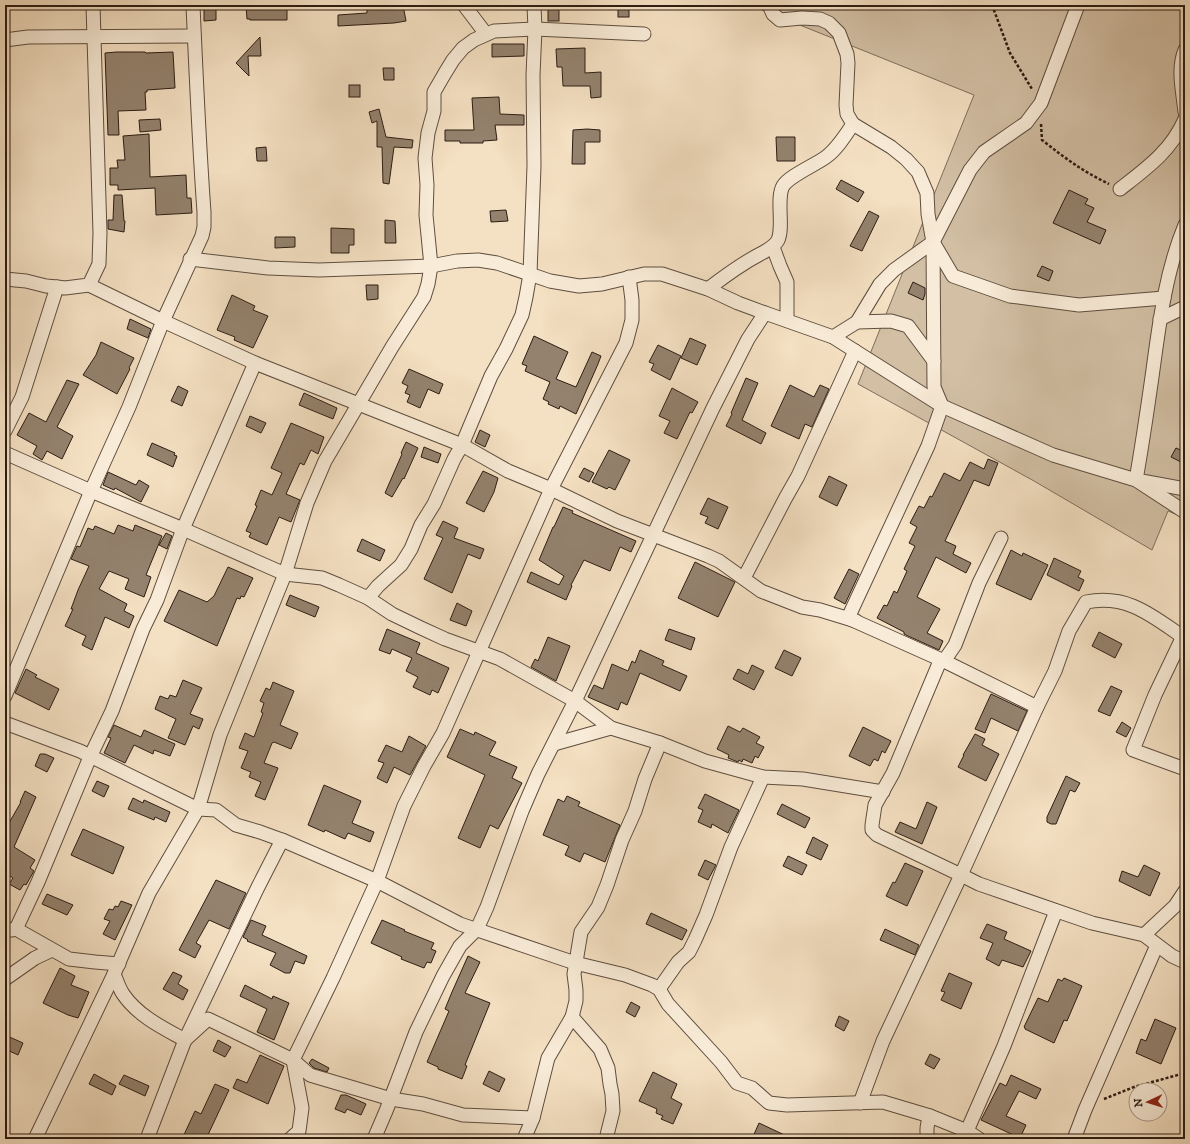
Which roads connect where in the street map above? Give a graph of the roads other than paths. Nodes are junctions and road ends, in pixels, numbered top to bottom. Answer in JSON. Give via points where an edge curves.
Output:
{"nodes":[{"id":1,"x":93,"y":5,"type":"edge"},
{"id":2,"x":193,"y":5,"type":"edge"},
{"id":3,"x":464,"y":5,"type":"edge"},
{"id":4,"x":534,"y":5,"type":"edge"},
{"id":5,"x":769,"y":5,"type":"edge"},
{"id":6,"x":1078,"y":5,"type":"edge"},
{"id":7,"x":535,"y":28,"type":"junction"},
{"id":8,"x":486,"y":34,"type":"junction"},
{"id":9,"x":644,"y":34,"type":"dead end"},
{"id":10,"x":194,"y":36,"type":"junction"},
{"id":11,"x":95,"y":37,"type":"junction"},
{"id":12,"x":5,"y":40,"type":"edge"},
{"id":13,"x":1185,"y":50,"type":"edge"},
{"id":14,"x":1185,"y":112,"type":"edge"},
{"id":15,"x":1185,"y":119,"type":"edge"},
{"id":16,"x":853,"y":124,"type":"junction"},
{"id":17,"x":1120,"y":189,"type":"road end"},
{"id":18,"x":1185,"y":225,"type":"edge"},
{"id":19,"x":933,"y":242,"type":"junction"},
{"id":20,"x":773,"y":247,"type":"junction"},
{"id":21,"x":190,"y":259,"type":"junction"},
{"id":22,"x":431,"y":266,"type":"junction"},
{"id":23,"x":530,"y":274,"type":"junction"},
{"id":24,"x":629,"y":277,"type":"junction"},
{"id":25,"x":5,"y":279,"type":"edge"},
{"id":26,"x":88,"y":285,"type":"junction"},
{"id":27,"x":57,"y":287,"type":"junction"},
{"id":28,"x":708,"y":289,"type":"junction"},
{"id":29,"x":1164,"y":298,"type":"junction"},
{"id":30,"x":1185,"y":306,"type":"edge"},
{"id":31,"x":765,"y":313,"type":"junction"},
{"id":32,"x":788,"y":320,"type":"junction"},
{"id":33,"x":1160,"y":320,"type":"junction"},
{"id":34,"x":163,"y":321,"type":"junction"},
{"id":35,"x":857,"y":322,"type":"junction"},
{"id":36,"x":833,"y":337,"type":"junction"},
{"id":37,"x":855,"y":351,"type":"junction"},
{"id":38,"x":934,"y":362,"type":"junction"},
{"id":39,"x":255,"y":363,"type":"junction"},
{"id":40,"x":360,"y":404,"type":"junction"},
{"id":41,"x":942,"y":406,"type":"junction"},
{"id":42,"x":5,"y":431,"type":"edge"},
{"id":43,"x":462,"y":445,"type":"junction"},
{"id":44,"x":5,"y":453,"type":"edge"},
{"id":45,"x":1136,"y":480,"type":"junction"},
{"id":46,"x":551,"y":488,"type":"junction"},
{"id":47,"x":1185,"y":489,"type":"edge"},
{"id":48,"x":90,"y":491,"type":"junction"},
{"id":49,"x":1185,"y":512,"type":"edge"},
{"id":50,"x":183,"y":529,"type":"junction"},
{"id":51,"x":653,"y":535,"type":"junction"},
{"id":52,"x":1001,"y":538,"type":"dead end"},
{"id":53,"x":285,"y":574,"type":"junction"},
{"id":54,"x":744,"y":578,"type":"junction"},
{"id":55,"x":368,"y":598,"type":"junction"},
{"id":56,"x":848,"y":618,"type":"junction"},
{"id":57,"x":1184,"y":634,"type":"edge"},
{"id":58,"x":479,"y":652,"type":"junction"},
{"id":59,"x":942,"y":661,"type":"junction"},
{"id":60,"x":5,"y":696,"type":"edge"},
{"id":61,"x":575,"y":701,"type":"junction"},
{"id":62,"x":1037,"y":707,"type":"junction"},
{"id":63,"x":5,"y":723,"type":"edge"},
{"id":64,"x":611,"y":728,"type":"junction"},
{"id":65,"x":660,"y":743,"type":"junction"},
{"id":66,"x":554,"y":744,"type":"junction"},
{"id":67,"x":90,"y":757,"type":"junction"},
{"id":68,"x":1185,"y":769,"type":"edge"},
{"id":69,"x":763,"y":777,"type":"junction"},
{"id":70,"x":883,"y":792,"type":"junction"},
{"id":71,"x":198,"y":809,"type":"junction"},
{"id":72,"x":282,"y":840,"type":"junction"},
{"id":73,"x":961,"y":875,"type":"junction"},
{"id":74,"x":377,"y":881,"type":"junction"},
{"id":75,"x":1185,"y":891,"type":"edge"},
{"id":76,"x":1056,"y":911,"type":"junction"},
{"id":77,"x":11,"y":929,"type":"edge"},
{"id":78,"x":477,"y":929,"type":"junction"},
{"id":79,"x":1144,"y":935,"type":"junction"},
{"id":80,"x":1157,"y":945,"type":"junction"},
{"id":81,"x":52,"y":950,"type":"junction"},
{"id":82,"x":1185,"y":962,"type":"edge"},
{"id":83,"x":575,"y":963,"type":"junction"},
{"id":84,"x":116,"y":969,"type":"junction"},
{"id":85,"x":5,"y":979,"type":"edge"},
{"id":86,"x":659,"y":989,"type":"junction"},
{"id":87,"x":572,"y":1017,"type":"junction"},
{"id":88,"x":185,"y":1040,"type":"junction"},
{"id":89,"x":293,"y":1060,"type":"junction"},
{"id":90,"x":391,"y":1099,"type":"junction"},
{"id":91,"x":860,"y":1103,"type":"junction"},
{"id":92,"x":930,"y":1116,"type":"junction"},
{"id":93,"x":533,"y":1118,"type":"junction"},
{"id":94,"x":974,"y":1136,"type":"edge"},
{"id":95,"x":35,"y":1139,"type":"edge"},
{"id":96,"x":147,"y":1139,"type":"edge"},
{"id":97,"x":290,"y":1139,"type":"edge"},
{"id":98,"x":374,"y":1139,"type":"edge"},
{"id":99,"x":524,"y":1139,"type":"edge"},
{"id":100,"x":606,"y":1139,"type":"edge"},
{"id":101,"x":928,"y":1139,"type":"edge"},
{"id":102,"x":1074,"y":1139,"type":"edge"}],
"edges":[{"from":1,"to":11,"type":"street"},
{"from":2,"to":10,"type":"street"},
{"from":3,"to":8,"type":"street"},
{"from":4,"to":7,"type":"street"},
{"from":5,"to":16,"type":"street","via":[[773,14],[780,20],[820,19],[829,23],[839,33],[848,63],[846,105]]},
{"from":6,"to":19,"type":"street","via":[[1041,103],[1026,122],[984,152],[970,170]]},
{"from":7,"to":8,"type":"street","via":[[502,30]]},
{"from":7,"to":9,"type":"street"},
{"from":7,"to":23,"type":"street"},
{"from":8,"to":22,"type":"street","via":[[463,48],[452,60],[434,92],[434,111],[425,158],[426,229]]},
{"from":10,"to":11,"type":"street"},
{"from":10,"to":21,"type":"street","via":[[204,227]]},
{"from":11,"to":12,"type":"street","via":[[22,37]]},
{"from":11,"to":26,"type":"street","via":[[100,233],[98,264]]},
{"from":13,"to":14,"type":"street","via":[[1180,74]]},
{"from":15,"to":17,"type":"street","via":[[1178,134],[1162,154]]},
{"from":16,"to":19,"type":"street","via":[[891,147],[918,172],[927,193]]},
{"from":16,"to":20,"type":"street","via":[[827,156],[787,181],[782,187],[778,240]]},
{"from":18,"to":29,"type":"street"},
{"from":19,"to":29,"type":"street","via":[[954,276],[1010,296],[1079,306]]},
{"from":19,"to":35,"type":"street","via":[[894,270],[880,284]]},
{"from":19,"to":38,"type":"street"},
{"from":20,"to":28,"type":"street","via":[[732,270]]},
{"from":20,"to":32,"type":"street","via":[[787,282]]},
{"from":21,"to":22,"type":"street","via":[[268,268],[320,270]]},
{"from":21,"to":34,"type":"street"},
{"from":22,"to":23,"type":"street","via":[[478,260]]},
{"from":22,"to":40,"type":"street","via":[[424,297]]},
{"from":23,"to":24,"type":"street","via":[[550,281],[579,286],[602,284]]},
{"from":23,"to":43,"type":"street","via":[[522,315],[491,376]]},
{"from":24,"to":28,"type":"street","via":[[662,274]]},
{"from":24,"to":46,"type":"street","via":[[632,320],[626,343]]},
{"from":25,"to":27,"type":"street"},
{"from":26,"to":27,"type":"street"},
{"from":26,"to":34,"type":"street"},
{"from":27,"to":42,"type":"street","via":[[22,397]]},
{"from":28,"to":31,"type":"street"},
{"from":29,"to":33,"type":"street"},
{"from":30,"to":33,"type":"street"},
{"from":31,"to":32,"type":"street"},
{"from":31,"to":51,"type":"street","via":[[748,339],[716,401]]},
{"from":32,"to":36,"type":"street"},
{"from":33,"to":45,"type":"street"},
{"from":34,"to":39,"type":"street"},
{"from":34,"to":48,"type":"street","via":[[129,407]]},
{"from":35,"to":36,"type":"street"},
{"from":35,"to":38,"type":"street","via":[[891,321],[908,326]]},
{"from":36,"to":37,"type":"street"},
{"from":37,"to":41,"type":"street"},
{"from":37,"to":54,"type":"street","via":[[798,476]]},
{"from":38,"to":41,"type":"street","via":[[934,387]]},
{"from":39,"to":40,"type":"street"},
{"from":39,"to":50,"type":"street"},
{"from":40,"to":43,"type":"street"},
{"from":40,"to":53,"type":"street","via":[[324,461],[307,503]]},
{"from":41,"to":45,"type":"street","via":[[1054,454]]},
{"from":41,"to":56,"type":"street","via":[[928,446]]},
{"from":43,"to":46,"type":"street","via":[[508,471]]},
{"from":43,"to":55,"type":"street","via":[[411,549],[401,565]]},
{"from":44,"to":48,"type":"street"},
{"from":45,"to":47,"type":"street"},
{"from":45,"to":49,"type":"street"},
{"from":46,"to":51,"type":"street","via":[[610,518]]},
{"from":46,"to":58,"type":"street"},
{"from":48,"to":50,"type":"street"},
{"from":48,"to":60,"type":"street"},
{"from":50,"to":53,"type":"street"},
{"from":50,"to":67,"type":"street","via":[[157,600]]},
{"from":51,"to":54,"type":"street","via":[[719,561]]},
{"from":51,"to":61,"type":"street"},
{"from":52,"to":59,"type":"street","via":[[955,645]]},
{"from":53,"to":55,"type":"street","via":[[322,578]]},
{"from":53,"to":71,"type":"street","via":[[220,735]]},
{"from":54,"to":56,"type":"street","via":[[761,591],[783,601]]},
{"from":55,"to":58,"type":"street","via":[[392,614]]},
{"from":56,"to":59,"type":"street"},
{"from":57,"to":62,"type":"street","via":[[1131,604],[1115,600],[1086,602],[1069,631],[1055,671]]},
{"from":57,"to":68,"type":"street","via":[[1155,694],[1133,750]]},
{"from":58,"to":61,"type":"street","via":[[500,659]]},
{"from":58,"to":74,"type":"street","via":[[443,733],[404,806]]},
{"from":59,"to":62,"type":"street"},
{"from":59,"to":70,"type":"street"},
{"from":61,"to":64,"type":"street"},
{"from":61,"to":66,"type":"street"},
{"from":62,"to":73,"type":"street"},
{"from":63,"to":67,"type":"street"},
{"from":64,"to":65,"type":"street"},
{"from":64,"to":66,"type":"street"},
{"from":65,"to":69,"type":"street","via":[[705,761]]},
{"from":65,"to":83,"type":"street","via":[[601,900],[582,932]]},
{"from":66,"to":78,"type":"street","via":[[522,811]]},
{"from":67,"to":71,"type":"street"},
{"from":67,"to":77,"type":"street","via":[[38,882]]},
{"from":69,"to":70,"type":"street","via":[[803,779]]},
{"from":69,"to":86,"type":"street","via":[[731,847],[695,940],[689,952],[678,962]]},
{"from":70,"to":73,"type":"street","via":[[875,805],[872,830],[876,835]]},
{"from":71,"to":72,"type":"street","via":[[216,810],[236,825]]},
{"from":71,"to":84,"type":"street","via":[[149,893]]},
{"from":72,"to":74,"type":"street"},
{"from":72,"to":88,"type":"street"},
{"from":73,"to":76,"type":"street"},
{"from":73,"to":91,"type":"street","via":[[883,1041]]},
{"from":74,"to":78,"type":"street","via":[[460,924]]},
{"from":74,"to":89,"type":"street"},
{"from":75,"to":79,"type":"street","via":[[1175,906]]},
{"from":76,"to":79,"type":"street","via":[[1092,923]]},
{"from":76,"to":94,"type":"street","via":[[1004,1046]]},
{"from":77,"to":81,"type":"street"},
{"from":78,"to":83,"type":"street"},
{"from":78,"to":90,"type":"street","via":[[460,946],[443,976],[416,1032]]},
{"from":79,"to":80,"type":"street"},
{"from":80,"to":82,"type":"street"},
{"from":80,"to":102,"type":"street"},
{"from":81,"to":84,"type":"street","via":[[69,959],[94,962]]},
{"from":81,"to":85,"type":"street","via":[[35,958]]},
{"from":83,"to":86,"type":"street","via":[[625,975]]},
{"from":83,"to":87,"type":"street","via":[[576,1001]]},
{"from":84,"to":88,"type":"street","via":[[122,993],[144,1015]]},
{"from":84,"to":95,"type":"street"},
{"from":86,"to":91,"type":"street","via":[[668,1004],[737,1082],[752,1088],[769,1103]]},
{"from":87,"to":93,"type":"street","via":[[548,1058]]},
{"from":87,"to":100,"type":"street","via":[[600,1050],[608,1068],[613,1111]]},
{"from":88,"to":89,"type":"street","via":[[208,1019]]},
{"from":88,"to":96,"type":"street"},
{"from":89,"to":90,"type":"street","via":[[310,1075]]},
{"from":89,"to":97,"type":"street","via":[[302,1108],[299,1131]]},
{"from":90,"to":93,"type":"street","via":[[423,1104],[463,1115]]},
{"from":90,"to":98,"type":"street"},
{"from":91,"to":92,"type":"street","via":[[883,1102]]},
{"from":92,"to":94,"type":"street"},
{"from":92,"to":101,"type":"street"},
{"from":93,"to":99,"type":"street"}]}
